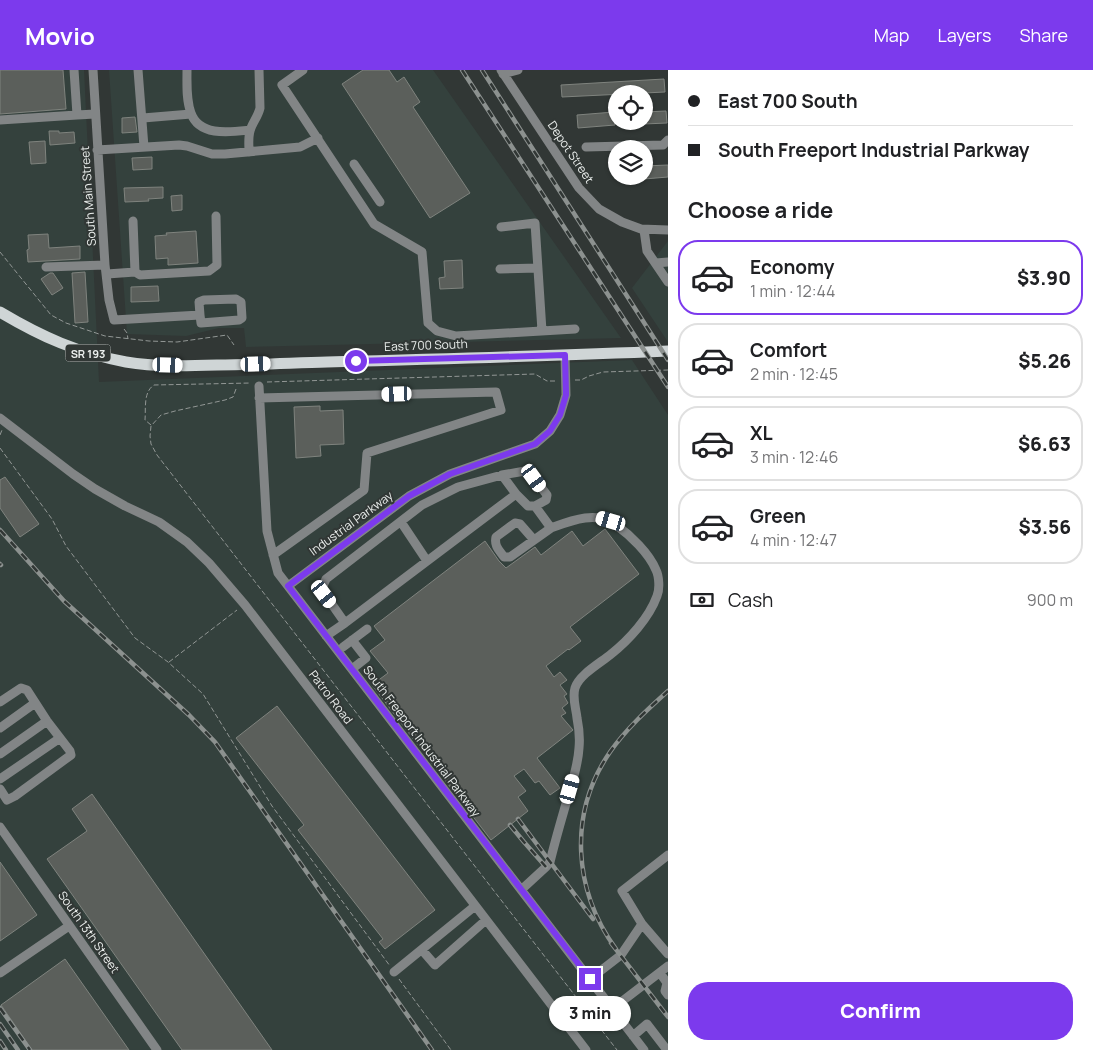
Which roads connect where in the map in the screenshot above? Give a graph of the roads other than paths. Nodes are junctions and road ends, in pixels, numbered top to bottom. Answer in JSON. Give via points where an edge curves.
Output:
{"nodes":[{"id":1,"x":74,"y":70,"type":"edge"},
{"id":2,"x":93,"y":70,"type":"edge"},
{"id":3,"x":138,"y":70,"type":"edge"},
{"id":4,"x":187,"y":70,"type":"edge"},
{"id":5,"x":258,"y":70,"type":"edge"},
{"id":6,"x":303,"y":70,"type":"edge"},
{"id":7,"x":518,"y":70,"type":"edge"},
{"id":8,"x":502,"y":72,"type":"edge"},
{"id":9,"x":95,"y":114,"type":"junction"},
{"id":10,"x":191,"y":114,"type":"junction"},
{"id":11,"x":77,"y":116,"type":"junction"},
{"id":12,"x":143,"y":118,"type":"junction"},
{"id":13,"x":0,"y":120,"type":"edge"},
{"id":14,"x":250,"y":130,"type":"junction"},
{"id":15,"x":318,"y":138,"type":"junction"},
{"id":16,"x":668,"y":140,"type":"edge"},
{"id":17,"x":144,"y":147,"type":"junction"},
{"id":18,"x":586,"y":147,"type":"dead end"},
{"id":19,"x":97,"y":150,"type":"junction"},
{"id":20,"x":249,"y":152,"type":"junction"},
{"id":21,"x":354,"y":164,"type":"dead end"},
{"id":22,"x":380,"y":202,"type":"dead end"},
{"id":23,"x":216,"y":216,"type":"dead end"},
{"id":24,"x":133,"y":221,"type":"dead end"},
{"id":25,"x":501,"y":227,"type":"dead end"},
{"id":26,"x":644,"y":230,"type":"junction"},
{"id":27,"x":668,"y":230,"type":"edge"},
{"id":28,"x":668,"y":262,"type":"edge"},
{"id":29,"x":656,"y":263,"type":"junction"},
{"id":30,"x":46,"y":267,"type":"dead end"},
{"id":31,"x":538,"y":268,"type":"junction"},
{"id":32,"x":106,"y":270,"type":"junction"},
{"id":33,"x":500,"y":270,"type":"dead end"},
{"id":34,"x":135,"y":272,"type":"junction"},
{"id":35,"x":668,"y":282,"type":"edge"},
{"id":36,"x":0,"y":312,"type":"edge"},
{"id":37,"x":200,"y":315,"type":"junction"},
{"id":38,"x":575,"y":329,"type":"dead end"},
{"id":39,"x":542,"y":331,"type":"junction"},
{"id":40,"x":668,"y":351,"type":"edge"},
{"id":41,"x":565,"y":355,"type":"junction"},
{"id":42,"x":259,"y":384,"type":"road end"},
{"id":43,"x":259,"y":398,"type":"junction"},
{"id":44,"x":0,"y":418,"type":"edge"},
{"id":45,"x":502,"y":475,"type":"junction"},
{"id":46,"x":516,"y":494,"type":"junction"},
{"id":47,"x":535,"y":506,"type":"junction"},
{"id":48,"x":401,"y":522,"type":"junction"},
{"id":49,"x":550,"y":528,"type":"junction"},
{"id":50,"x":534,"y":540,"type":"junction"},
{"id":51,"x":273,"y":556,"type":"junction"},
{"id":52,"x":427,"y":561,"type":"junction"},
{"id":53,"x":288,"y":586,"type":"junction"},
{"id":54,"x":345,"y":623,"type":"junction"},
{"id":55,"x":367,"y":629,"type":"dead end"},
{"id":56,"x":326,"y":636,"type":"junction"},
{"id":57,"x":352,"y":640,"type":"junction"},
{"id":58,"x":343,"y":647,"type":"dead end"},
{"id":59,"x":352,"y":669,"type":"junction"},
{"id":60,"x":0,"y":702,"type":"edge"},
{"id":61,"x":35,"y":703,"type":"junction"},
{"id":62,"x":47,"y":721,"type":"junction"},
{"id":63,"x":0,"y":728,"type":"edge"},
{"id":64,"x":60,"y":738,"type":"junction"},
{"id":65,"x":0,"y":754,"type":"edge"},
{"id":66,"x":0,"y":779,"type":"edge"},
{"id":67,"x":0,"y":790,"type":"edge"},
{"id":68,"x":0,"y":827,"type":"edge"},
{"id":69,"x":668,"y":855,"type":"edge"},
{"id":70,"x":521,"y":890,"type":"junction"},
{"id":71,"x":476,"y":906,"type":"junction"},
{"id":72,"x":486,"y":920,"type":"junction"},
{"id":73,"x":642,"y":924,"type":"junction"},
{"id":74,"x":69,"y":926,"type":"junction"},
{"id":75,"x":422,"y":950,"type":"junction"},
{"id":76,"x":668,"y":954,"type":"edge"},
{"id":77,"x":668,"y":966,"type":"edge"},
{"id":78,"x":394,"y":972,"type":"road end"},
{"id":79,"x":0,"y":973,"type":"edge"},
{"id":80,"x":660,"y":973,"type":"junction"},
{"id":81,"x":590,"y":979,"type":"junction"},
{"id":82,"x":667,"y":983,"type":"edge"},
{"id":83,"x":668,"y":995,"type":"edge"},
{"id":84,"x":612,"y":1009,"type":"junction"},
{"id":85,"x":633,"y":1036,"type":"junction"},
{"id":86,"x":157,"y":1050,"type":"edge"},
{"id":87,"x":586,"y":1050,"type":"edge"},
{"id":88,"x":644,"y":1050,"type":"edge"},
{"id":89,"x":667,"y":1050,"type":"edge"}],
"edges":[{"from":1,"to":11,"type":"street"},
{"from":2,"to":9,"type":"street","name":"South Main Street"},
{"from":3,"to":12,"type":"street"},
{"from":4,"to":10,"type":"street"},
{"from":5,"to":14,"type":"street","via":[[260,108]]},
{"from":6,"to":15,"type":"street","via":[[282,85]]},
{"from":7,"to":8,"type":"street"},
{"from":8,"to":26,"type":"street","name":"Depot Street","via":[[579,188],[599,209]]},
{"from":9,"to":11,"type":"street"},
{"from":9,"to":19,"type":"street","name":"South Main Street"},
{"from":10,"to":12,"type":"street"},
{"from":10,"to":14,"type":"street","via":[[208,130]]},
{"from":11,"to":13,"type":"street"},
{"from":12,"to":17,"type":"street"},
{"from":14,"to":20,"type":"street"},
{"from":15,"to":20,"type":"street","via":[[300,147]]},
{"from":15,"to":39,"type":"street","via":[[374,224],[422,252],[428,323],[437,331],[456,336]]},
{"from":16,"to":18,"type":"street","via":[[663,145]]},
{"from":17,"to":19,"type":"street"},
{"from":17,"to":20,"type":"street","via":[[179,145],[212,154]]},
{"from":19,"to":32,"type":"street","name":"South Main Street"},
{"from":21,"to":22,"type":"street"},
{"from":23,"to":34,"type":"street","via":[[217,265],[209,271],[140,275]]},
{"from":24,"to":34,"type":"street"},
{"from":25,"to":31,"type":"street","via":[[535,223]]},
{"from":26,"to":27,"type":"street","name":"Depot Street"},
{"from":26,"to":29,"type":"street","via":[[647,251]]},
{"from":28,"to":29,"type":"street"},
{"from":29,"to":35,"type":"street"},
{"from":30,"to":32,"type":"street"},
{"from":31,"to":33,"type":"street"},
{"from":31,"to":39,"type":"street"},
{"from":32,"to":34,"type":"street"},
{"from":32,"to":37,"type":"street","name":"South Main Street","via":[[114,320]]},
{"from":36,"to":41,"type":"main road","name":"East 700 South","number":"SR 193","via":[[50,340],[79,351],[151,365]]},
{"from":37,"to":37,"type":"street","via":[[199,302],[204,300],[236,299],[241,302],[242,318],[239,320],[201,323]]},
{"from":38,"to":39,"type":"street"},
{"from":40,"to":41,"type":"main road","name":"East 700 South","number":"SR 193"},
{"from":41,"to":53,"type":"street","name":"Industrial Parkway","via":[[566,395],[560,415],[550,431],[535,444],[450,474],[409,496]]},
{"from":42,"to":43,"type":"street","name":"South Freeport Industrial Parkway"},
{"from":43,"to":51,"type":"street","name":"South Freeport Industrial Parkway","via":[[267,531]]},
{"from":43,"to":51,"type":"street","via":[[496,392],[501,410],[367,453],[364,490]]},
{"from":44,"to":71,"type":"street","name":"Patrol Road","via":[[95,490],[159,522],[209,563],[245,605]]},
{"from":45,"to":46,"type":"street"},
{"from":45,"to":47,"type":"street","via":[[525,471],[534,478],[547,495],[546,500]]},
{"from":45,"to":48,"type":"street","via":[[458,487],[422,505]]},
{"from":46,"to":47,"type":"street","via":[[528,506]]},
{"from":46,"to":52,"type":"street"},
{"from":47,"to":49,"type":"street"},
{"from":48,"to":52,"type":"street"},
{"from":48,"to":54,"type":"street","via":[[326,579],[324,594]]},
{"from":49,"to":50,"type":"street"},
{"from":49,"to":70,"type":"street","via":[[574,519],[611,521],[647,554],[656,570],[658,594],[628,638],[576,685],[574,695],[579,729],[576,771],[550,862]]},
{"from":50,"to":50,"type":"street","via":[[510,558],[504,557],[495,542],[496,537],[515,523],[520,524]]},
{"from":51,"to":53,"type":"street","name":"South Freeport Industrial Parkway","via":[[278,573]]},
{"from":52,"to":54,"type":"street"},
{"from":53,"to":56,"type":"street","name":"South Freeport Industrial Parkway"},
{"from":54,"to":56,"type":"street"},
{"from":55,"to":57,"type":"street"},
{"from":56,"to":59,"type":"street","name":"South Freeport Industrial Parkway"},
{"from":57,"to":58,"type":"street"},
{"from":57,"to":59,"type":"street","via":[[366,658]]},
{"from":59,"to":70,"type":"street","name":"South Freeport Industrial Parkway"},
{"from":60,"to":61,"type":"street","via":[[22,688]]},
{"from":61,"to":62,"type":"street"},
{"from":61,"to":63,"type":"street"},
{"from":62,"to":64,"type":"street"},
{"from":62,"to":65,"type":"street"},
{"from":64,"to":66,"type":"street"},
{"from":64,"to":67,"type":"street","via":[[71,755],[7,800]]},
{"from":68,"to":74,"type":"street","name":"South 13th Street"},
{"from":69,"to":73,"type":"street","via":[[622,891]]},
{"from":70,"to":81,"type":"street","name":"South Freeport Industrial Parkway"},
{"from":71,"to":72,"type":"street","name":"Patrol Road"},
{"from":71,"to":75,"type":"street"},
{"from":72,"to":75,"type":"street","via":[[435,965]]},
{"from":72,"to":87,"type":"street","name":"Patrol Road"},
{"from":73,"to":76,"type":"street"},
{"from":73,"to":81,"type":"street","via":[[621,956]]},
{"from":74,"to":79,"type":"street"},
{"from":74,"to":86,"type":"street","name":"South 13th Street"},
{"from":75,"to":78,"type":"street"},
{"from":77,"to":80,"type":"street"},
{"from":80,"to":82,"type":"street"},
{"from":80,"to":84,"type":"street"},
{"from":81,"to":84,"type":"street","name":"South Freeport Industrial Parkway"},
{"from":82,"to":83,"type":"street","via":[[665,991]]},
{"from":84,"to":85,"type":"street","name":"South Freeport Industrial Parkway"},
{"from":85,"to":88,"type":"street","name":"South Freeport Industrial Parkway"},
{"from":85,"to":89,"type":"street","via":[[647,1024]]}]}
